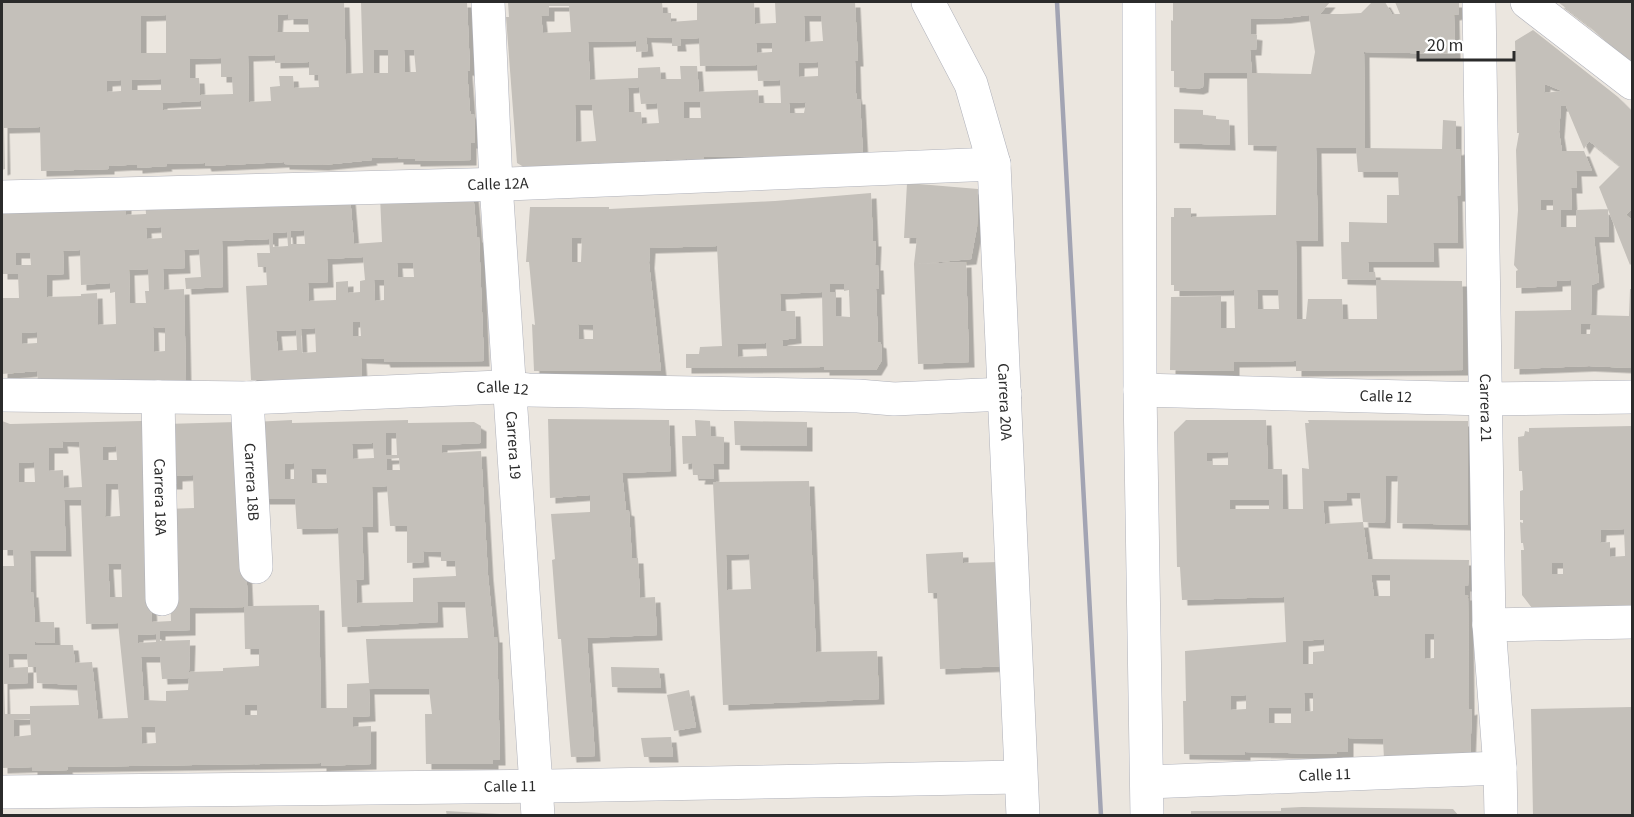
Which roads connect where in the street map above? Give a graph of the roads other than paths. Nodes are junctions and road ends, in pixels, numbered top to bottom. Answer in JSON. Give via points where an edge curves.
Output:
{"nodes":[{"id":1,"x":488,"y":2,"type":"edge"},
{"id":2,"x":928,"y":2,"type":"edge"},
{"id":3,"x":1139,"y":2,"type":"edge"},
{"id":4,"x":1479,"y":2,"type":"edge"},
{"id":5,"x":1527,"y":2,"type":"edge"},
{"id":6,"x":1632,"y":83,"type":"edge"},
{"id":7,"x":994,"y":164,"type":"junction"},
{"id":8,"x":496,"y":184,"type":"junction"},
{"id":9,"x":2,"y":197,"type":"edge"},
{"id":10,"x":510,"y":388,"type":"junction"},
{"id":11,"x":1140,"y":390,"type":"junction"},
{"id":12,"x":1005,"y":394,"type":"junction"},
{"id":13,"x":2,"y":395,"type":"edge"},
{"id":14,"x":158,"y":397,"type":"junction"},
{"id":15,"x":1632,"y":397,"type":"edge"},
{"id":16,"x":247,"y":398,"type":"junction"},
{"id":17,"x":1485,"y":399,"type":"junction"},
{"id":18,"x":256,"y":567,"type":"dead end"},
{"id":19,"x":162,"y":599,"type":"dead end"},
{"id":20,"x":1632,"y":622,"type":"edge"},
{"id":21,"x":1489,"y":625,"type":"junction"},
{"id":22,"x":1500,"y":768,"type":"junction"},
{"id":23,"x":1020,"y":777,"type":"junction"},
{"id":24,"x":1148,"y":782,"type":"junction"},
{"id":25,"x":2,"y":792,"type":"edge"},
{"id":26,"x":538,"y":801,"type":"edge"},
{"id":27,"x":192,"y":802,"type":"edge"},
{"id":28,"x":1023,"y":816,"type":"edge"},
{"id":29,"x":1147,"y":816,"type":"edge"},
{"id":30,"x":1501,"y":816,"type":"edge"}],
"edges":[{"from":1,"to":8,"type":"street","name":"Carrera 19"},
{"from":2,"to":7,"type":"street","name":"Carrera 20A","via":[[971,84]]},
{"from":3,"to":11,"type":"street"},
{"from":4,"to":17,"type":"street","name":"Carrera 21"},
{"from":5,"to":6,"type":"street"},
{"from":7,"to":8,"type":"street","name":"Calle 12A"},
{"from":7,"to":12,"type":"street","name":"Carrera 20A"},
{"from":8,"to":9,"type":"street","name":"Calle 12A"},
{"from":8,"to":10,"type":"street","name":"Carrera 19"},
{"from":10,"to":12,"type":"street","name":"Calle 12","via":[[894,399]]},
{"from":10,"to":16,"type":"street","name":"Calle 12"},
{"from":10,"to":26,"type":"street","name":"Carrera 19"},
{"from":11,"to":17,"type":"street","name":"Calle 12"},
{"from":11,"to":24,"type":"street"},
{"from":12,"to":23,"type":"street","name":"Carrera 20A"},
{"from":13,"to":14,"type":"street","name":"Calle 12"},
{"from":14,"to":16,"type":"street","name":"Calle 12"},
{"from":14,"to":19,"type":"street","name":"Carrera 18A"},
{"from":15,"to":17,"type":"street","name":"Calle 12"},
{"from":16,"to":18,"type":"street","name":"Carrera 18B"},
{"from":17,"to":21,"type":"street","name":"Carrera 21"},
{"from":20,"to":21,"type":"street"},
{"from":21,"to":22,"type":"street","name":"Carrera 21"},
{"from":22,"to":24,"type":"street","name":"Calle 11"},
{"from":22,"to":30,"type":"street","name":"Carrera 21"},
{"from":23,"to":26,"type":"street","name":"Calle 11"},
{"from":23,"to":28,"type":"street","name":"Carrera 20A"},
{"from":24,"to":29,"type":"street"},
{"from":25,"to":27,"type":"street","name":"Calle 11"},
{"from":26,"to":27,"type":"street","name":"Calle 11"}]}
